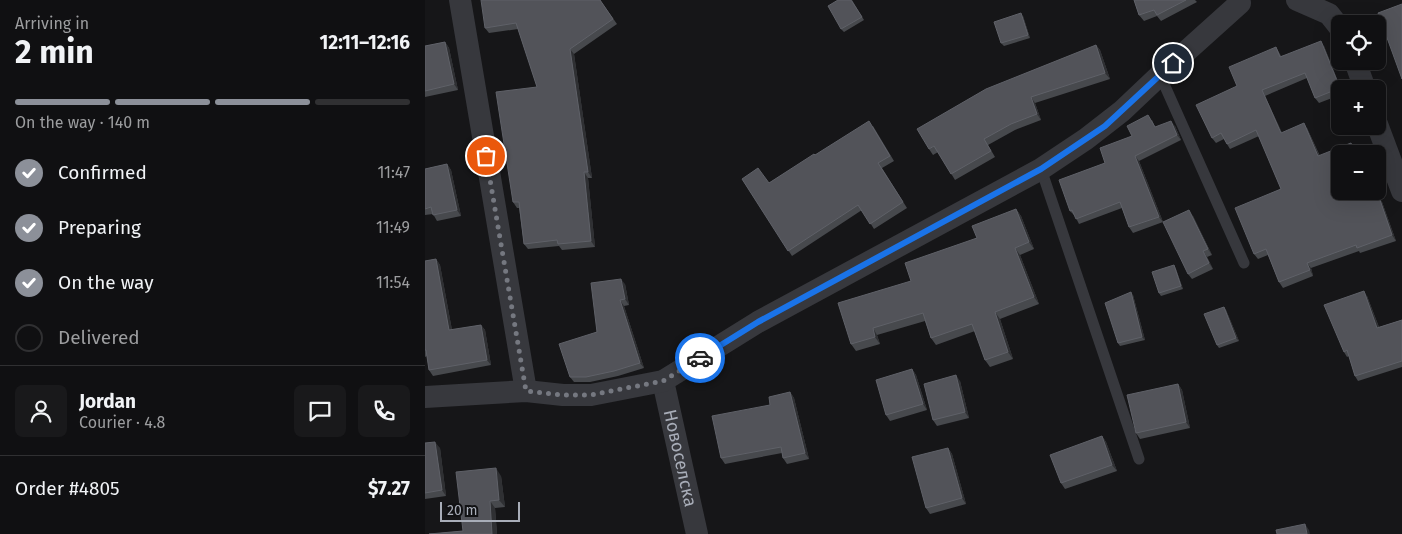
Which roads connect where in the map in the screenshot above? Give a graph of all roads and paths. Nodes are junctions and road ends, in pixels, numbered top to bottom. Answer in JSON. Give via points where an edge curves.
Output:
{"nodes":[{"id":1,"x":460,"y":0,"type":"edge"},
{"id":2,"x":1297,"y":0,"type":"edge"},
{"id":3,"x":1246,"y":1,"type":"edge"},
{"id":4,"x":1331,"y":17,"type":"edge"},
{"id":5,"x":1160,"y":75,"type":"junction"},
{"id":6,"x":1381,"y":135,"type":"edge"},
{"id":7,"x":1041,"y":169,"type":"junction"},
{"id":8,"x":1402,"y":192,"type":"edge"},
{"id":9,"x":1245,"y":262,"type":"dead end"},
{"id":10,"x":663,"y":381,"type":"junction"},
{"id":11,"x":526,"y":391,"type":"junction"},
{"id":12,"x":425,"y":397,"type":"edge"},
{"id":13,"x":1139,"y":459,"type":"dead end"},
{"id":14,"x":697,"y":534,"type":"edge"}],
"edges":[{"from":1,"to":11,"type":"street"},
{"from":2,"to":4,"type":"street"},
{"from":3,"to":5,"type":"street"},
{"from":5,"to":7,"type":"street","via":[[1105,126]]},
{"from":5,"to":9,"type":"lane"},
{"from":6,"to":8,"type":"street"},
{"from":7,"to":10,"type":"street","via":[[758,322]]},
{"from":7,"to":13,"type":"lane"},
{"from":10,"to":11,"type":"street","via":[[591,395]]},
{"from":10,"to":14,"type":"street","name":"Новоселска"},
{"from":11,"to":12,"type":"street"}]}
